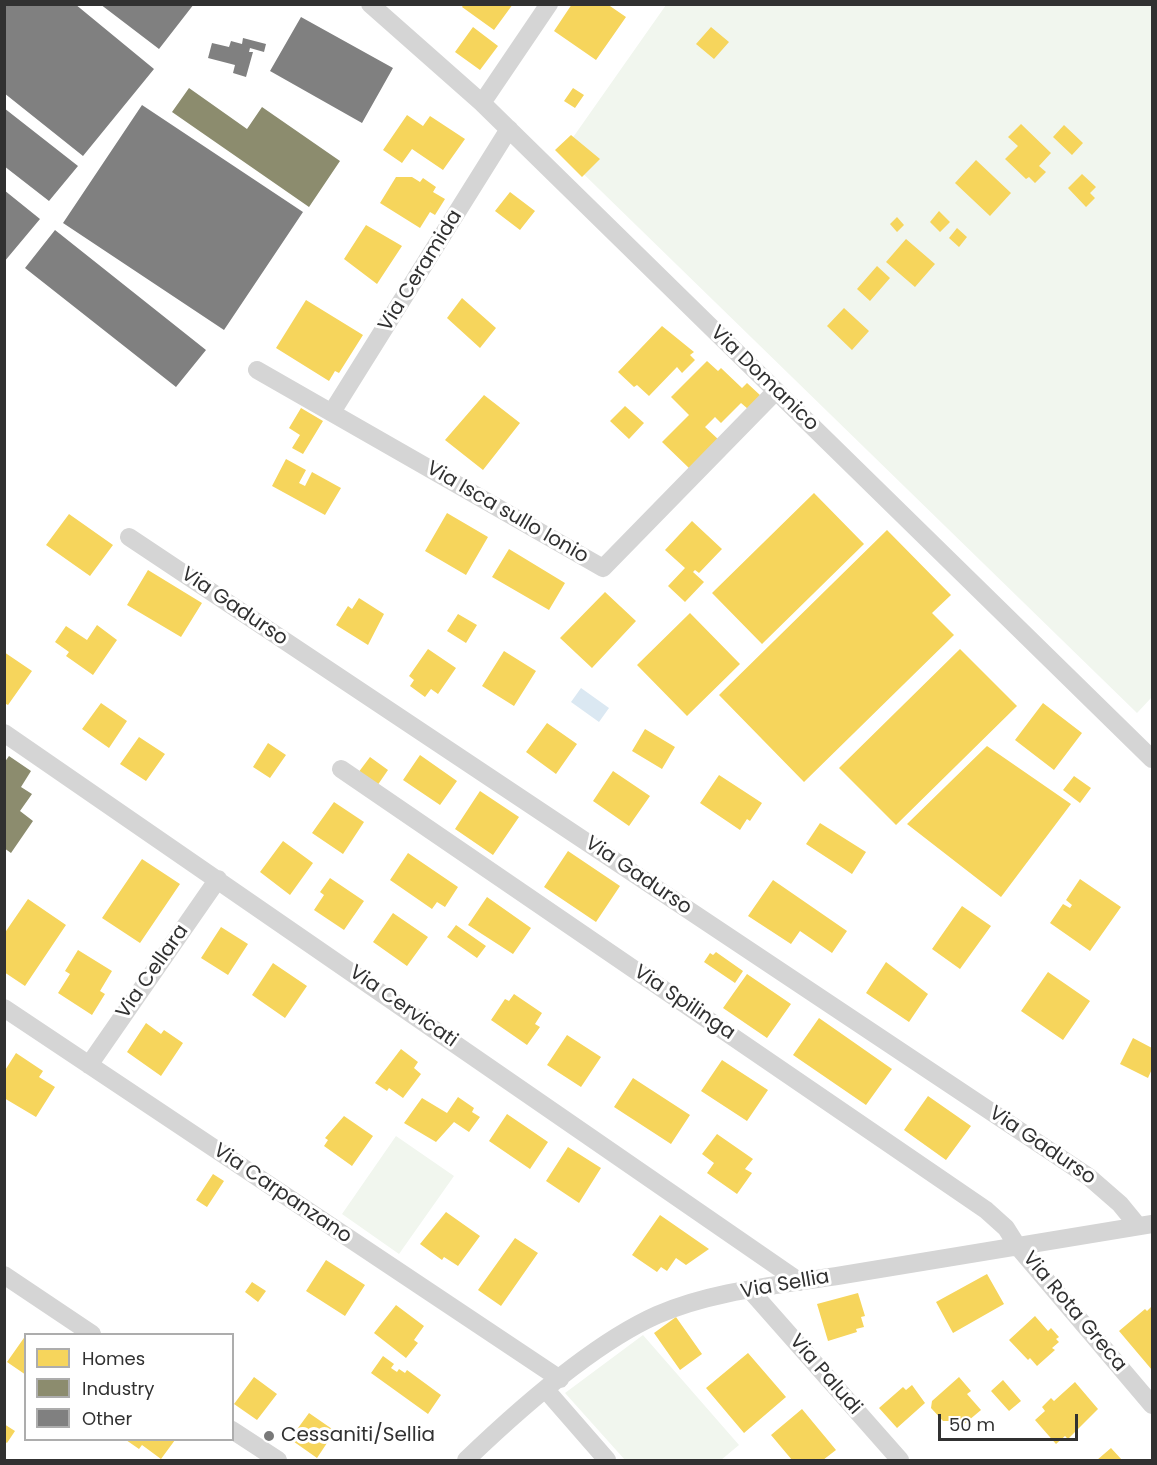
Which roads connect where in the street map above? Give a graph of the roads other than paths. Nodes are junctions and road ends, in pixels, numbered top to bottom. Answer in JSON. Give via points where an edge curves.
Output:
{"nodes":[{"id":1,"x":370,"y":4,"type":"edge"},
{"id":2,"x":549,"y":4,"type":"edge"},
{"id":3,"x":482,"y":103,"type":"junction"},
{"id":4,"x":509,"y":129,"type":"junction"},
{"id":5,"x":257,"y":370,"type":"dead end"},
{"id":6,"x":776,"y":391,"type":"junction"},
{"id":7,"x":332,"y":412,"type":"junction"},
{"id":8,"x":129,"y":537,"type":"dead end"},
{"id":9,"x":4,"y":733,"type":"edge"},
{"id":10,"x":1152,"y":759,"type":"edge"},
{"id":11,"x":341,"y":769,"type":"dead end"},
{"id":12,"x":218,"y":879,"type":"junction"},
{"id":13,"x":4,"y":1008,"type":"edge"},
{"id":14,"x":88,"y":1065,"type":"junction"},
{"id":15,"x":1145,"y":1225,"type":"edge"},
{"id":16,"x":1018,"y":1246,"type":"junction"},
{"id":17,"x":4,"y":1275,"type":"edge"},
{"id":18,"x":800,"y":1282,"type":"junction"},
{"id":19,"x":750,"y":1290,"type":"junction"},
{"id":20,"x":89,"y":1333,"type":"edge"},
{"id":21,"x":553,"y":1385,"type":"junction"},
{"id":22,"x":1152,"y":1405,"type":"edge"},
{"id":23,"x":234,"y":1431,"type":"edge"},
{"id":24,"x":278,"y":1461,"type":"edge"},
{"id":25,"x":466,"y":1461,"type":"edge"},
{"id":26,"x":607,"y":1461,"type":"edge"},
{"id":27,"x":900,"y":1461,"type":"edge"}],
"edges":[{"from":1,"to":3,"type":"street","name":"Via Domanico"},
{"from":2,"to":3,"type":"street"},
{"from":3,"to":4,"type":"street","name":"Via Domanico"},
{"from":4,"to":6,"type":"street","name":"Via Domanico"},
{"from":4,"to":7,"type":"street","name":"Via Ceramida"},
{"from":5,"to":7,"type":"street","name":"Via Isca sullo Ionio"},
{"from":6,"to":7,"type":"street","name":"Via Isca sullo Ionio","via":[[603,568]]},
{"from":6,"to":10,"type":"street","name":"Via Domanico"},
{"from":8,"to":15,"type":"street","name":"Via Gadurso","via":[[1089,1177]]},
{"from":9,"to":12,"type":"street","name":"Via Cervicati"},
{"from":11,"to":16,"type":"street","name":"Via Spilinga","via":[[977,1204],[999,1222]]},
{"from":12,"to":14,"type":"street","name":"Via Cellara"},
{"from":12,"to":18,"type":"street","name":"Via Cervicati"},
{"from":13,"to":14,"type":"street","name":"Via Carpanzano"},
{"from":14,"to":21,"type":"street","name":"Via Carpanzano"},
{"from":15,"to":16,"type":"street","name":"Via Sellia"},
{"from":16,"to":18,"type":"street","name":"Via Sellia"},
{"from":16,"to":22,"type":"street","name":"Via Rota Greca"},
{"from":17,"to":20,"type":"street"},
{"from":18,"to":19,"type":"street","name":"Via Sellia"},
{"from":19,"to":21,"type":"street","name":"Via Sellia","via":[[687,1304],[656,1316]]},
{"from":19,"to":27,"type":"street","name":"Via Paludi"},
{"from":21,"to":25,"type":"street","name":"Via Sellia"},
{"from":21,"to":26,"type":"street","name":"Via Carpanzano"},
{"from":23,"to":24,"type":"street"}]}
